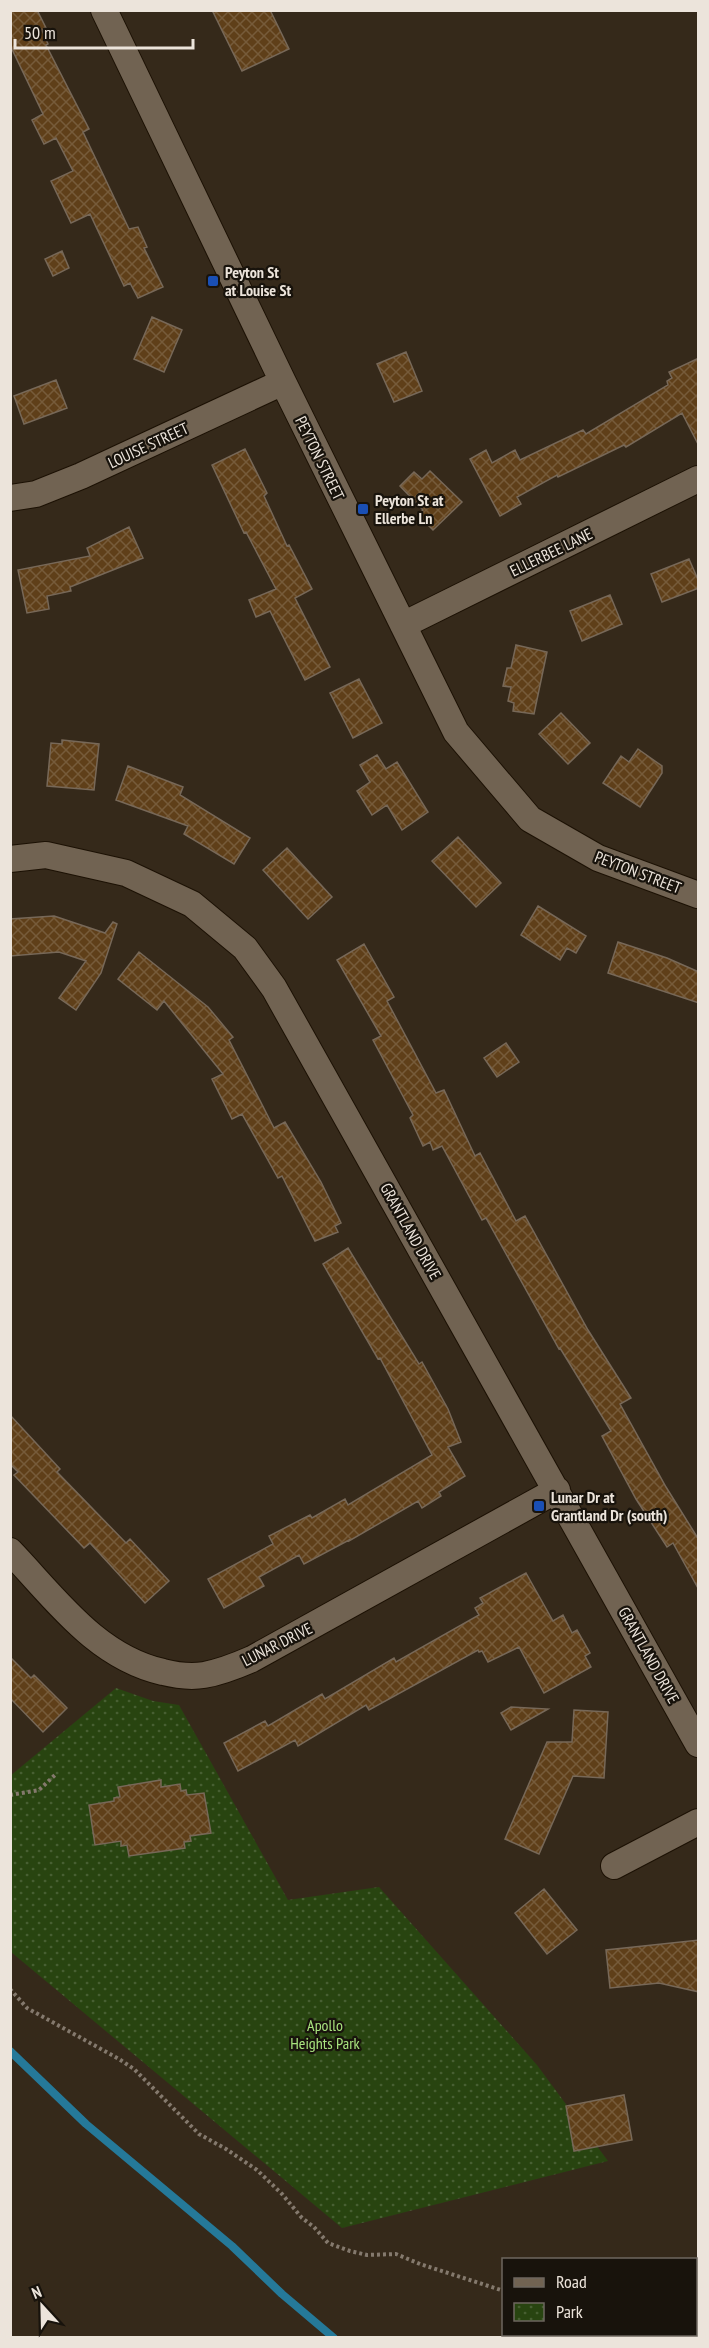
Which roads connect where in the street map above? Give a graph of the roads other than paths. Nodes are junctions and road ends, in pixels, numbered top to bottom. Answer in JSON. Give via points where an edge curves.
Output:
{"nodes":[{"id":1,"x":104,"y":10,"type":"edge"},
{"id":2,"x":283,"y":382,"type":"junction"},
{"id":3,"x":699,"y":479,"type":"edge"},
{"id":4,"x":10,"y":498,"type":"edge"},
{"id":5,"x":403,"y":625,"type":"junction"},
{"id":6,"x":10,"y":858,"type":"edge"},
{"id":7,"x":699,"y":895,"type":"edge"},
{"id":8,"x":557,"y":1490,"type":"junction"},
{"id":9,"x":10,"y":1551,"type":"edge"},
{"id":10,"x":699,"y":1744,"type":"edge"},
{"id":11,"x":699,"y":1822,"type":"edge"},
{"id":12,"x":614,"y":1866,"type":"dead end"}],
"edges":[{"from":1,"to":2,"type":"street","name":"PEYTON STREET"},
{"from":2,"to":4,"type":"street","name":"LOUISE STREET","via":[[81,476],[36,494]]},
{"from":2,"to":5,"type":"street","name":"PEYTON STREET"},
{"from":3,"to":5,"type":"street","name":"ELLERBEE LANE"},
{"from":5,"to":7,"type":"street","name":"PEYTON STREET","via":[[456,732],[530,819],[598,858]]},
{"from":6,"to":8,"type":"street","name":"GRANTLAND DRIVE","via":[[46,855],[126,873],[192,904],[245,948],[274,988]]},
{"from":8,"to":9,"type":"street","name":"LUNAR DRIVE","via":[[252,1659],[201,1676],[141,1667],[116,1654],[95,1640]]},
{"from":8,"to":10,"type":"street","name":"GRANTLAND DRIVE"},
{"from":11,"to":12,"type":"street"}]}
